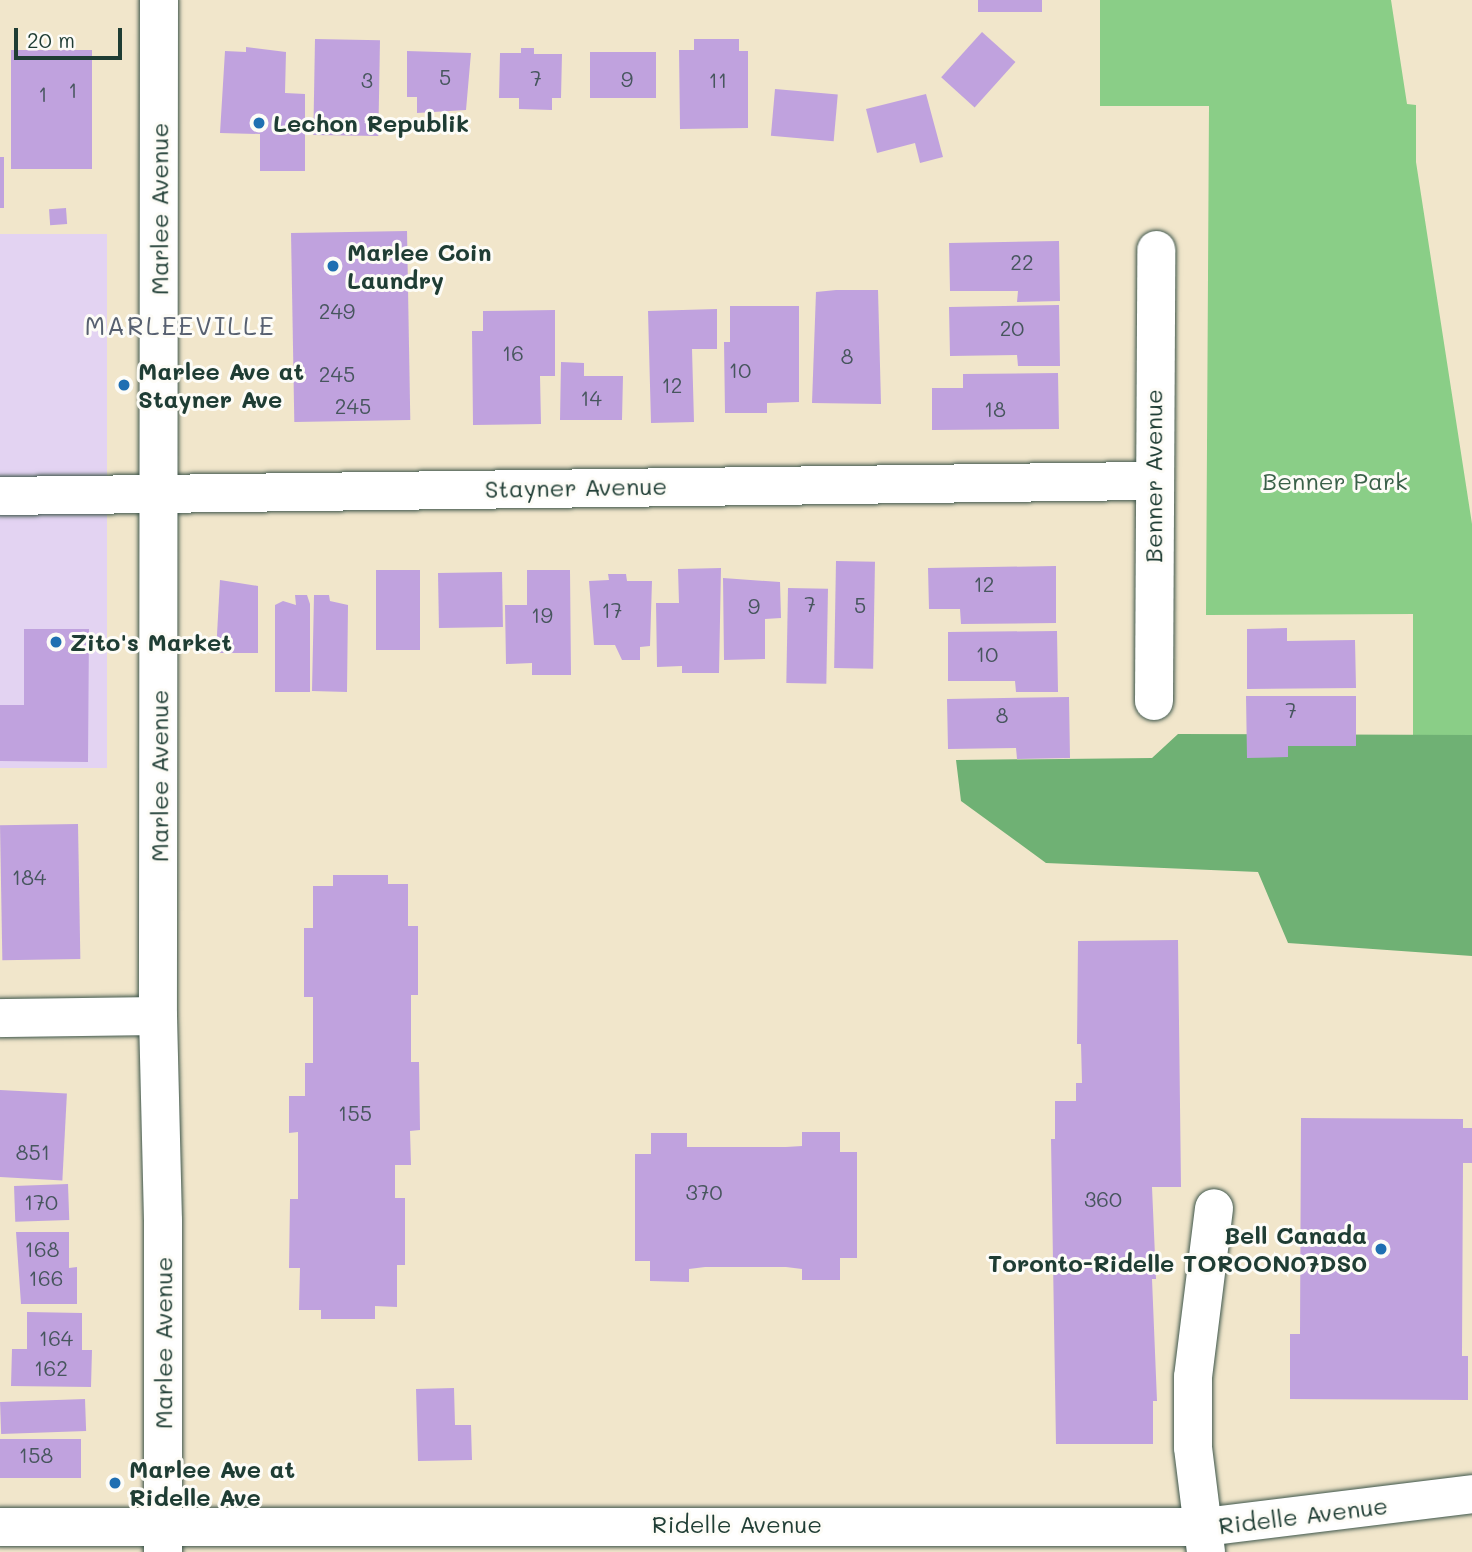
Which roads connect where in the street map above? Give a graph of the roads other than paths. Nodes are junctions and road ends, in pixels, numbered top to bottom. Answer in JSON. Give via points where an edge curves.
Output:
{"nodes":[{"id":1,"x":159,"y":0,"type":"edge"},
{"id":2,"x":1156,"y":250,"type":"dead end"},
{"id":3,"x":1151,"y":481,"type":"junction"},
{"id":4,"x":160,"y":492,"type":"junction"},
{"id":5,"x":0,"y":496,"type":"edge"},
{"id":6,"x":1154,"y":701,"type":"dead end"},
{"id":7,"x":158,"y":1016,"type":"junction"},
{"id":8,"x":0,"y":1018,"type":"edge"},
{"id":9,"x":1214,"y":1208,"type":"dead end"},
{"id":10,"x":1472,"y":1494,"type":"edge"},
{"id":11,"x":0,"y":1527,"type":"edge"},
{"id":12,"x":417,"y":1538,"type":"edge"},
{"id":13,"x":692,"y":1538,"type":"edge"},
{"id":14,"x":163,"y":1539,"type":"edge"},
{"id":15,"x":992,"y":1539,"type":"edge"},
{"id":16,"x":1205,"y":1540,"type":"edge"}],
"edges":[{"from":1,"to":4,"type":"street","name":"Marlee Avenue"},
{"from":2,"to":3,"type":"street","name":"Benner Avenue"},
{"from":3,"to":4,"type":"street","name":"Stayner Avenue"},
{"from":3,"to":6,"type":"street","name":"Benner Avenue"},
{"from":4,"to":5,"type":"street","name":"Stayner Avenue"},
{"from":4,"to":7,"type":"street","name":"Marlee Avenue"},
{"from":7,"to":8,"type":"street"},
{"from":7,"to":14,"type":"street","name":"Marlee Avenue"},
{"from":9,"to":16,"type":"street","via":[[1193,1377],[1193,1447]]},
{"from":10,"to":16,"type":"street","name":"Ridelle Avenue"},
{"from":11,"to":14,"type":"street","name":"Ridelle Avenue"},
{"from":12,"to":13,"type":"street","name":"Ridelle Avenue"},
{"from":12,"to":14,"type":"street","name":"Ridelle Avenue"},
{"from":13,"to":15,"type":"street","name":"Ridelle Avenue"},
{"from":15,"to":16,"type":"street","name":"Ridelle Avenue"}]}
